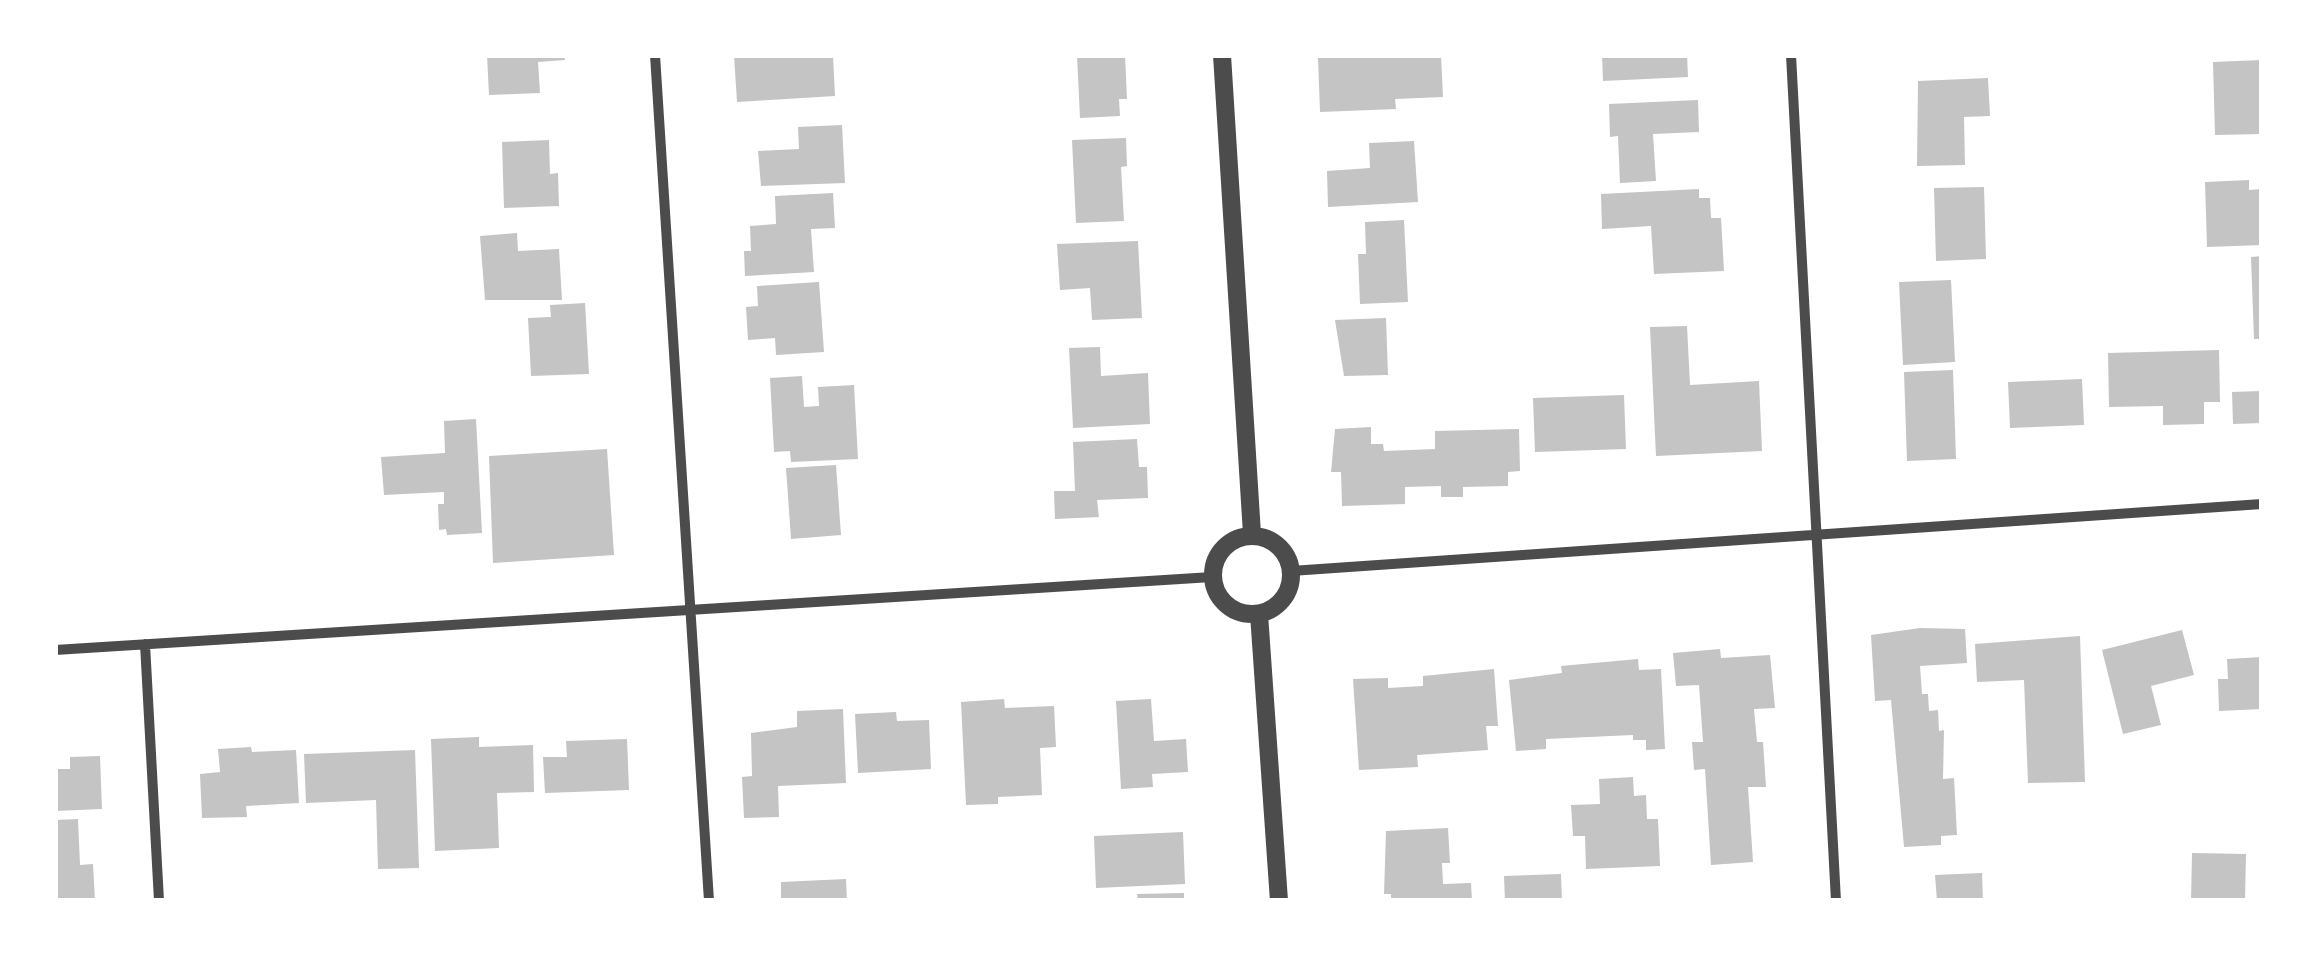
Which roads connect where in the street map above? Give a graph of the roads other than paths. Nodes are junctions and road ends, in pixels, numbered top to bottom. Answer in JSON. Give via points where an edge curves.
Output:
{"nodes":[{"id":1,"x":655,"y":55,"type":"edge"},
{"id":2,"x":1222,"y":55,"type":"edge"},
{"id":3,"x":1792,"y":55,"type":"edge"},
{"id":4,"x":2262,"y":504,"type":"edge"},
{"id":5,"x":1252,"y":534,"type":"junction"},
{"id":6,"x":1816,"y":535,"type":"junction"},
{"id":7,"x":1291,"y":571,"type":"junction"},
{"id":8,"x":1212,"y":576,"type":"junction"},
{"id":9,"x":692,"y":610,"type":"junction"},
{"id":10,"x":1259,"y":614,"type":"junction"},
{"id":11,"x":144,"y":644,"type":"junction"},
{"id":12,"x":55,"y":650,"type":"edge"},
{"id":13,"x":159,"y":901,"type":"edge"},
{"id":14,"x":709,"y":901,"type":"edge"},
{"id":15,"x":1278,"y":901,"type":"edge"},
{"id":16,"x":1836,"y":901,"type":"edge"}],
"edges":[{"from":1,"to":9,"type":"street"},
{"from":2,"to":5,"type":"street"},
{"from":3,"to":6,"type":"street"},
{"from":4,"to":6,"type":"street"},
{"from":5,"to":7,"type":"street","via":[[1280,548]]},
{"from":5,"to":8,"type":"street","via":[[1220,551]]},
{"from":6,"to":7,"type":"street"},
{"from":6,"to":16,"type":"street"},
{"from":7,"to":10,"type":"street","via":[[1284,597]]},
{"from":8,"to":9,"type":"street"},
{"from":8,"to":10,"type":"street","via":[[1224,603]]},
{"from":9,"to":11,"type":"street"},
{"from":9,"to":14,"type":"street"},
{"from":10,"to":15,"type":"street"},
{"from":11,"to":12,"type":"street"},
{"from":11,"to":13,"type":"street"}]}
